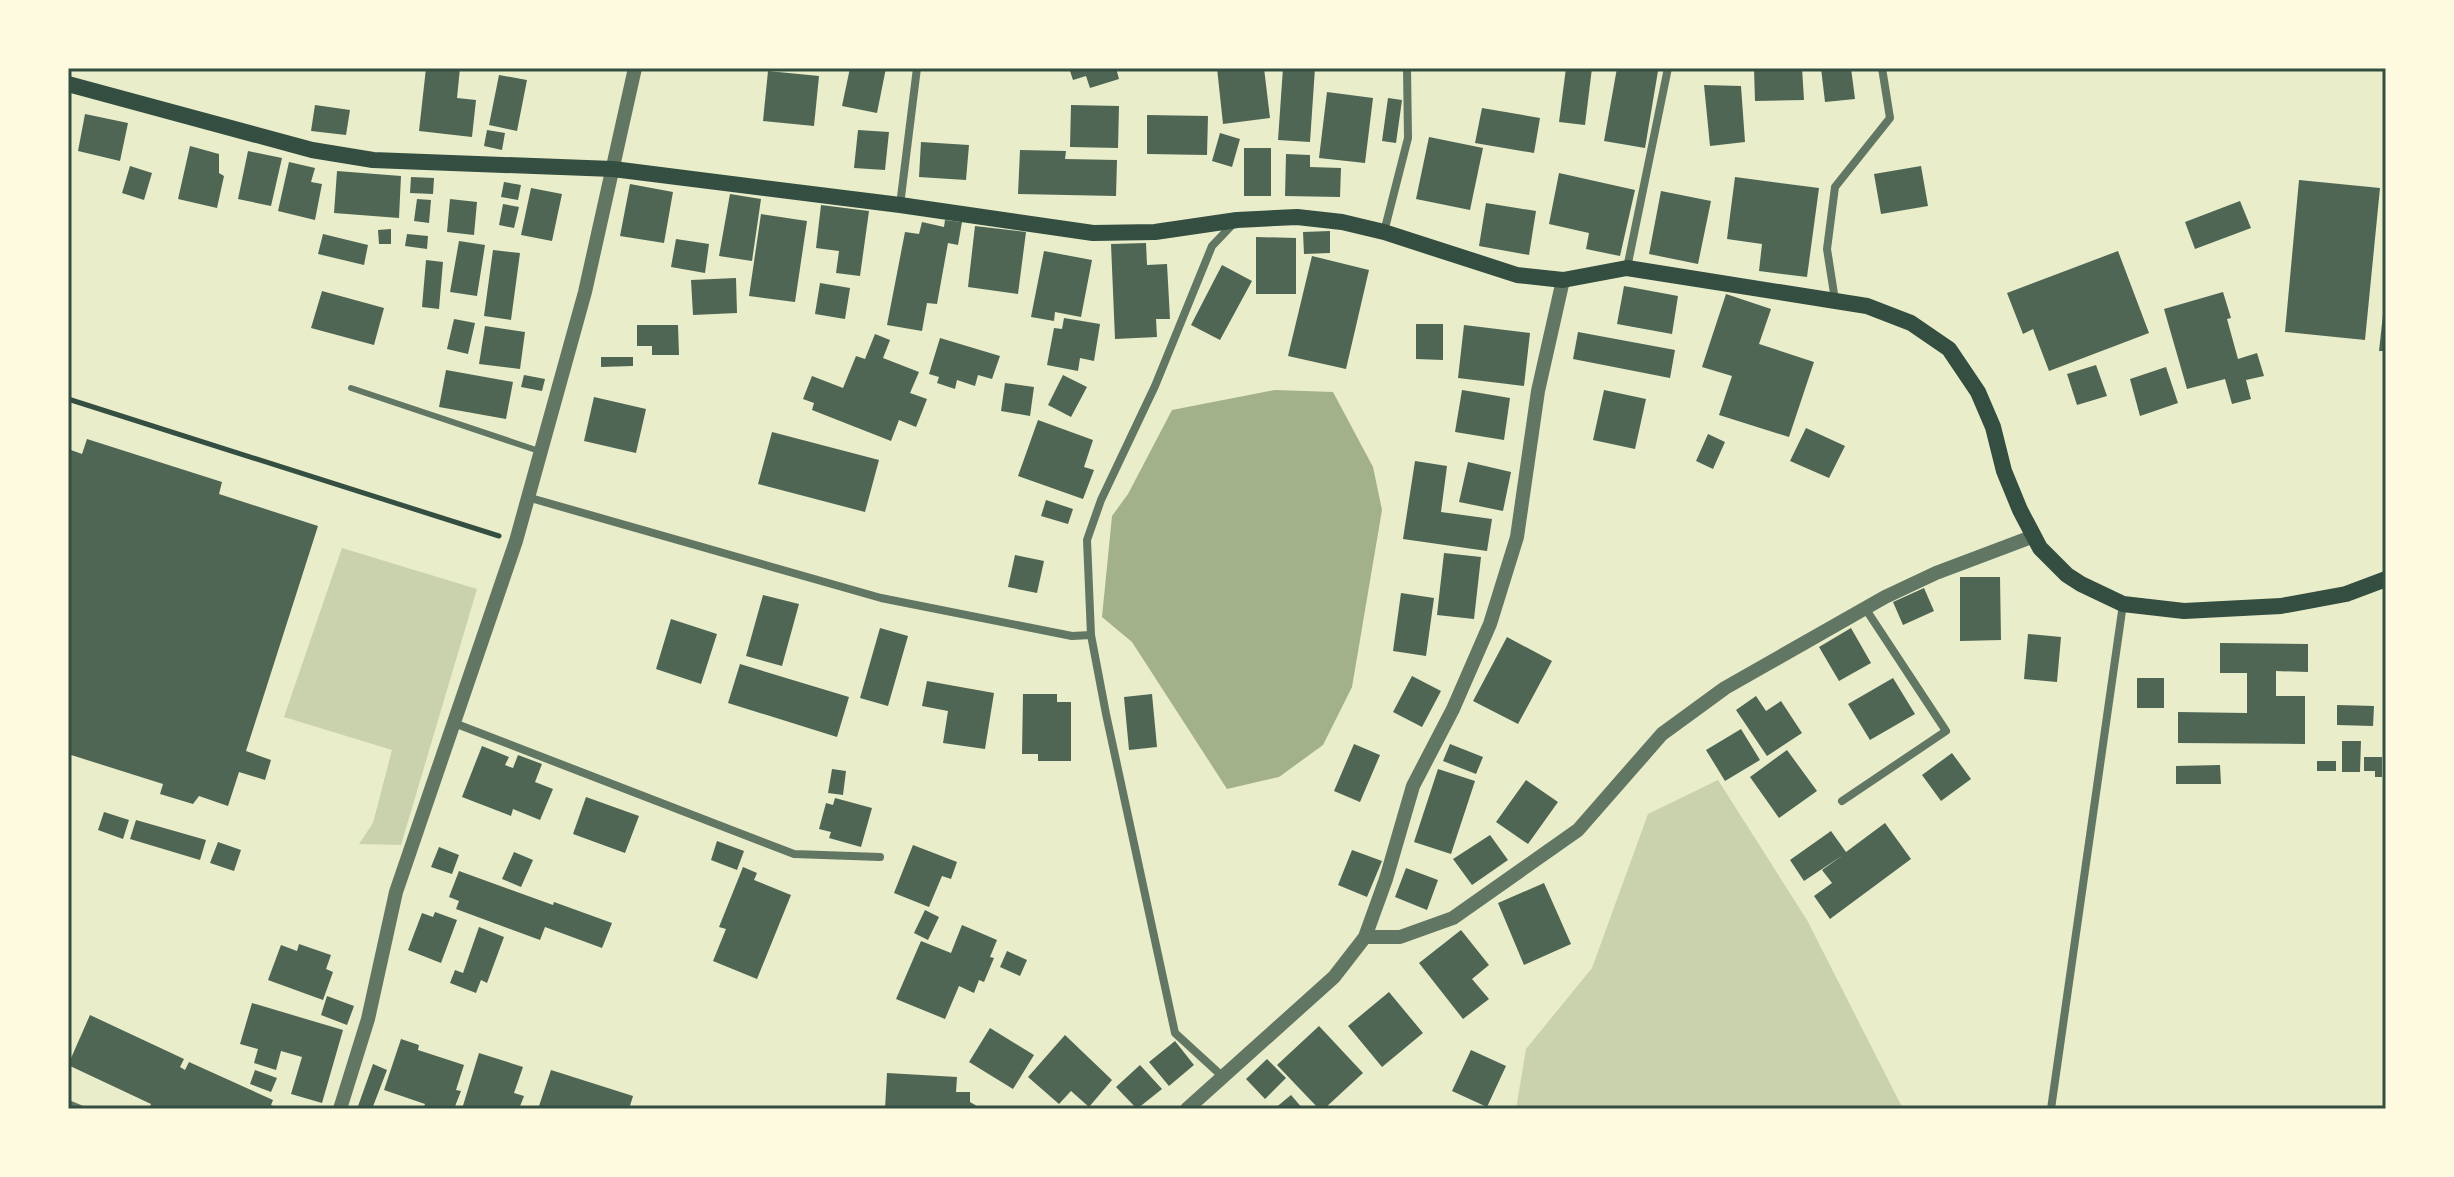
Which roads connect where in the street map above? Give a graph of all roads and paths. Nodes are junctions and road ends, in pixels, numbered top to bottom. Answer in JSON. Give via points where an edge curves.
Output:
{"nodes":[{"id":1,"x":635,"y":68,"type":"edge"},
{"id":2,"x":917,"y":68,"type":"edge"},
{"id":3,"x":1407,"y":68,"type":"edge"},
{"id":4,"x":1668,"y":68,"type":"edge"},
{"id":5,"x":1882,"y":68,"type":"edge"},
{"id":6,"x":68,"y":84,"type":"edge"},
{"id":7,"x":613,"y":169,"type":"junction"},
{"id":8,"x":900,"y":205,"type":"junction"},
{"id":9,"x":1237,"y":220,"type":"junction"},
{"id":10,"x":1384,"y":232,"type":"junction"},
{"id":11,"x":1627,"y":268,"type":"junction"},
{"id":12,"x":1563,"y":280,"type":"junction"},
{"id":13,"x":1835,"y":300,"type":"junction"},
{"id":14,"x":351,"y":388,"type":"dead end"},
{"id":15,"x":68,"y":399,"type":"edge"},
{"id":16,"x":539,"y":451,"type":"junction"},
{"id":17,"x":526,"y":497,"type":"junction"},
{"id":18,"x":2034,"y":536,"type":"junction"},
{"id":19,"x":516,"y":541,"type":"junction"},
{"id":20,"x":2386,"y":579,"type":"edge"},
{"id":21,"x":2123,"y":604,"type":"junction"},
{"id":22,"x":1865,"y":608,"type":"junction"},
{"id":23,"x":1091,"y":635,"type":"junction"},
{"id":24,"x":454,"y":723,"type":"junction"},
{"id":25,"x":1842,"y":801,"type":"dead end"},
{"id":26,"x":880,"y":857,"type":"dead end"},
{"id":27,"x":1365,"y":937,"type":"junction"},
{"id":28,"x":1222,"y":1076,"type":"junction"},
{"id":29,"x":68,"y":1104,"type":"edge"},
{"id":30,"x":80,"y":1109,"type":"edge"},
{"id":31,"x":340,"y":1109,"type":"edge"},
{"id":32,"x":1187,"y":1109,"type":"edge"},
{"id":33,"x":2051,"y":1109,"type":"edge"}],
"edges":[{"from":1,"to":7,"type":"street"},
{"from":2,"to":8,"type":"street"},
{"from":3,"to":10,"type":"street","via":[[1408,138]]},
{"from":4,"to":11,"type":"street"},
{"from":5,"to":13,"type":"street","via":[[1890,118],[1835,187],[1827,249]]},
{"from":6,"to":7,"type":"main road","via":[[312,150],[373,160]]},
{"from":7,"to":8,"type":"main road"},
{"from":7,"to":16,"type":"street","via":[[585,292]]},
{"from":8,"to":9,"type":"main road","via":[[1093,233],[1155,232]]},
{"from":9,"to":10,"type":"main road","via":[[1297,217]]},
{"from":9,"to":23,"type":"street","via":[[1212,246],[1101,500],[1087,540]]},
{"from":10,"to":12,"type":"main road","via":[[1517,275]]},
{"from":11,"to":12,"type":"main road"},
{"from":11,"to":13,"type":"main road"},
{"from":12,"to":27,"type":"street","via":[[1538,391],[1517,537],[1490,624],[1413,786]]},
{"from":13,"to":18,"type":"main road","via":[[1911,323],[1949,349],[1978,392],[2004,471]]},
{"from":14,"to":16,"type":"lane"},
{"from":15,"to":19,"type":"path"},
{"from":16,"to":17,"type":"street"},
{"from":17,"to":19,"type":"street"},
{"from":17,"to":23,"type":"street","via":[[881,598],[1072,636]]},
{"from":18,"to":21,"type":"main road","via":[[2067,575]]},
{"from":18,"to":22,"type":"street","via":[[1936,573]]},
{"from":19,"to":24,"type":"street"},
{"from":20,"to":21,"type":"main road","via":[[2346,594],[2281,606],[2184,611]]},
{"from":21,"to":33,"type":"street"},
{"from":22,"to":25,"type":"street","via":[[1946,731]]},
{"from":22,"to":27,"type":"street","via":[[1725,688],[1662,734],[1578,830],[1453,918],[1400,937]]},
{"from":23,"to":28,"type":"street","via":[[1175,1033]]},
{"from":24,"to":26,"type":"street","via":[[794,854]]},
{"from":24,"to":31,"type":"street","via":[[396,892],[368,1019]]},
{"from":27,"to":28,"type":"street","via":[[1334,977]]},
{"from":28,"to":32,"type":"street"},
{"from":29,"to":30,"type":"street"}]}
